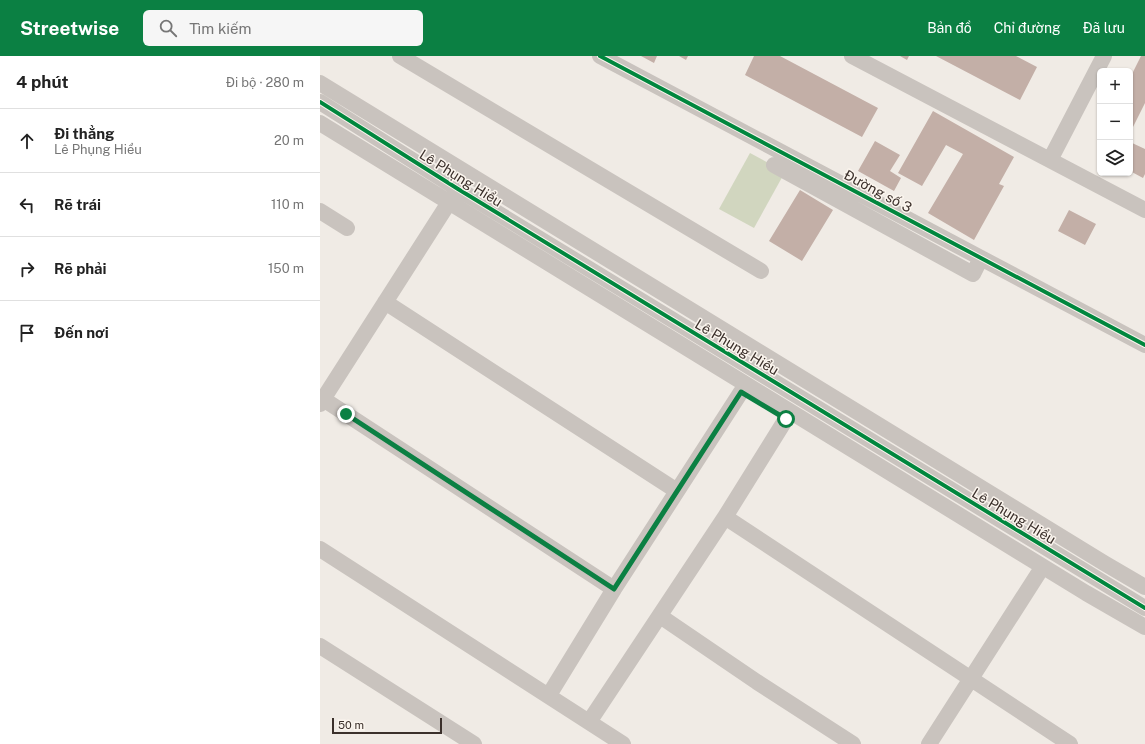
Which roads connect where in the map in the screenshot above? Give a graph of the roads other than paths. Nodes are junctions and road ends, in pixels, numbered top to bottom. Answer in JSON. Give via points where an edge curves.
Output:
{"nodes":[{"id":1,"x":400,"y":56,"type":"edge"},
{"id":2,"x":600,"y":56,"type":"edge"},
{"id":3,"x":852,"y":56,"type":"edge"},
{"id":4,"x":1104,"y":56,"type":"edge"},
{"id":5,"x":320,"y":83,"type":"edge"},
{"id":6,"x":320,"y":102,"type":"edge"},
{"id":7,"x":320,"y":123,"type":"edge"},
{"id":8,"x":320,"y":133,"type":"edge"},
{"id":9,"x":1050,"y":160,"type":"junction"},
{"id":10,"x":774,"y":165,"type":"dead end"},
{"id":11,"x":468,"y":173,"type":"junction"},
{"id":12,"x":450,"y":200,"type":"junction"},
{"id":13,"x":1145,"y":210,"type":"edge"},
{"id":14,"x":320,"y":211,"type":"edge"},
{"id":15,"x":347,"y":228,"type":"dead end"},
{"id":16,"x":982,"y":258,"type":"junction"},
{"id":17,"x":761,"y":271,"type":"dead end"},
{"id":18,"x":385,"y":302,"type":"junction"},
{"id":19,"x":1145,"y":345,"type":"edge"},
{"id":20,"x":741,"y":392,"type":"junction"},
{"id":21,"x":322,"y":401,"type":"edge"},
{"id":22,"x":786,"y":419,"type":"junction"},
{"id":23,"x":677,"y":491,"type":"junction"},
{"id":24,"x":725,"y":517,"type":"junction"},
{"id":25,"x":320,"y":549,"type":"edge"},
{"id":26,"x":1038,"y":574,"type":"junction"},
{"id":27,"x":1145,"y":587,"type":"edge"},
{"id":28,"x":614,"y":589,"type":"junction"},
{"id":29,"x":1145,"y":608,"type":"edge"},
{"id":30,"x":660,"y":616,"type":"junction"},
{"id":31,"x":1145,"y":627,"type":"edge"},
{"id":32,"x":1145,"y":637,"type":"edge"},
{"id":33,"x":320,"y":646,"type":"edge"},
{"id":34,"x":971,"y":680,"type":"junction"},
{"id":35,"x":549,"y":695,"type":"junction"},
{"id":36,"x":589,"y":722,"type":"junction"},
{"id":37,"x":474,"y":744,"type":"edge"},
{"id":38,"x":623,"y":744,"type":"edge"},
{"id":39,"x":853,"y":744,"type":"edge"},
{"id":40,"x":929,"y":744,"type":"edge"},
{"id":41,"x":1070,"y":744,"type":"edge"}],
"edges":[{"from":1,"to":17,"type":"street"},
{"from":2,"to":16,"type":"street","name":"Đường số 3"},
{"from":3,"to":9,"type":"street"},
{"from":4,"to":9,"type":"street"},
{"from":5,"to":11,"type":"street","name":"Lê Phụng Hiểu"},
{"from":6,"to":12,"type":"street","name":"Lê Phụng Hiểu"},
{"from":7,"to":12,"type":"street","name":"Lê Phụng Hiểu"},
{"from":8,"to":12,"type":"street","name":"Lê Phụng Hiểu"},
{"from":9,"to":13,"type":"street"},
{"from":10,"to":16,"type":"street","via":[[973,274]]},
{"from":11,"to":12,"type":"street"},
{"from":11,"to":27,"type":"street","name":"Lê Phụng Hiểu"},
{"from":12,"to":18,"type":"street"},
{"from":12,"to":20,"type":"street","name":"Lê Phụng Hiểu"},
{"from":12,"to":29,"type":"street","name":"Lê Phụng Hiểu"},
{"from":12,"to":31,"type":"street","name":"Lê Phụng Hiểu"},
{"from":14,"to":15,"type":"street"},
{"from":16,"to":19,"type":"street","name":"Đường số 3"},
{"from":18,"to":21,"type":"street"},
{"from":18,"to":23,"type":"street"},
{"from":20,"to":22,"type":"street","name":"Lê Phụng Hiểu"},
{"from":20,"to":23,"type":"street"},
{"from":21,"to":28,"type":"street"},
{"from":22,"to":24,"type":"street"},
{"from":22,"to":26,"type":"street","name":"Lê Phụng Hiểu"},
{"from":23,"to":28,"type":"street"},
{"from":24,"to":30,"type":"street"},
{"from":24,"to":34,"type":"street"},
{"from":25,"to":35,"type":"street"},
{"from":26,"to":32,"type":"street","name":"Lê Phụng Hiểu"},
{"from":26,"to":34,"type":"street"},
{"from":28,"to":35,"type":"street"},
{"from":30,"to":36,"type":"street"},
{"from":30,"to":39,"type":"street"},
{"from":33,"to":37,"type":"street"},
{"from":34,"to":40,"type":"street"},
{"from":34,"to":41,"type":"street"},
{"from":35,"to":36,"type":"street"},
{"from":36,"to":38,"type":"street"}]}
